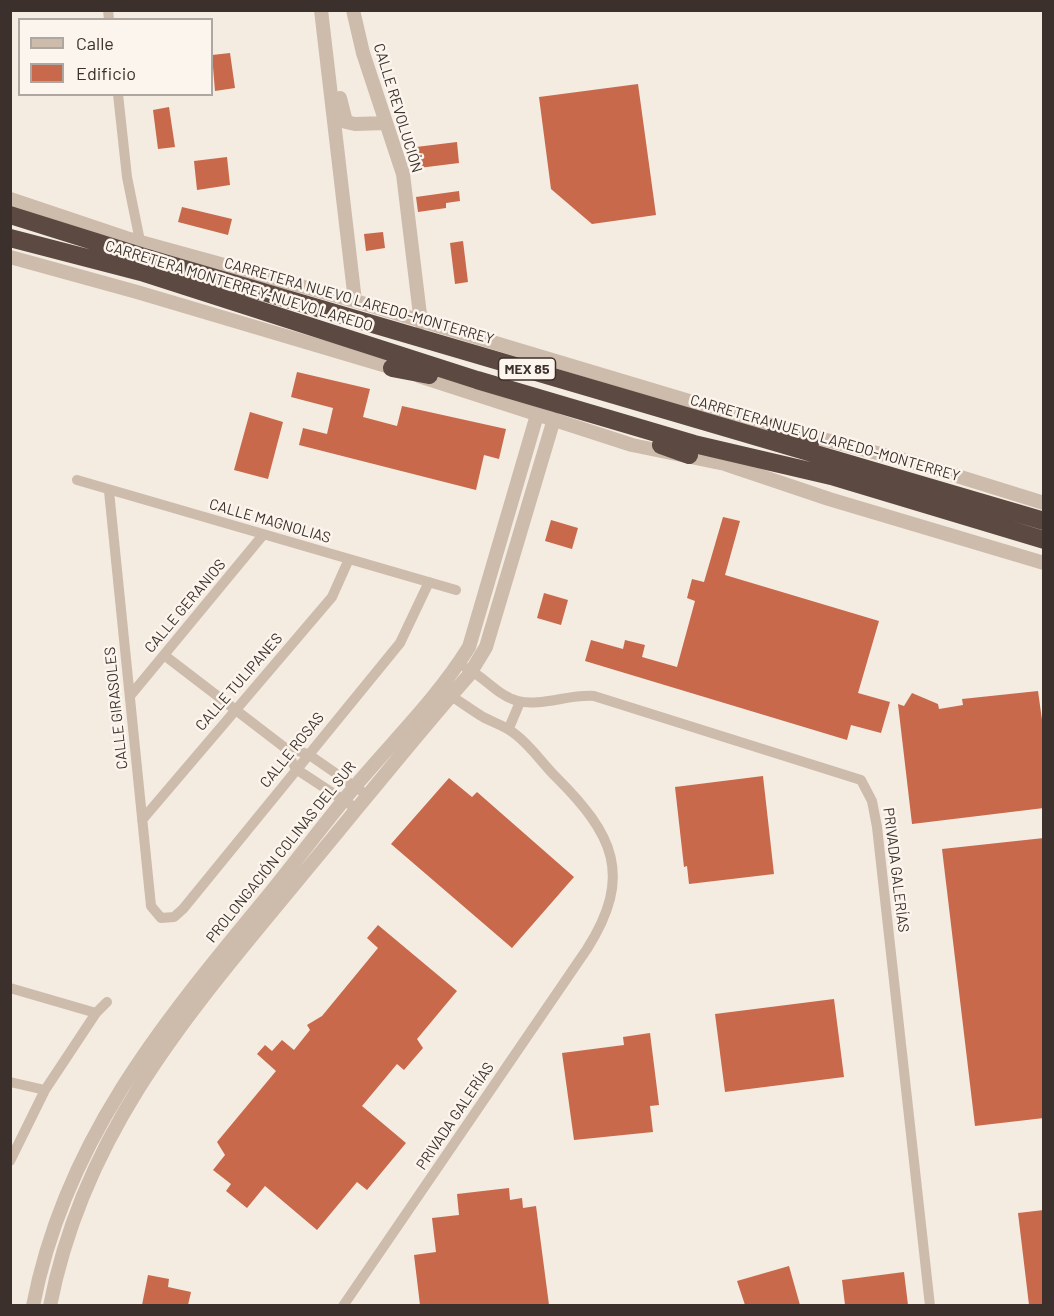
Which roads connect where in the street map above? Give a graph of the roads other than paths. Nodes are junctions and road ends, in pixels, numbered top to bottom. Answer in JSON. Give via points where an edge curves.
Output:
{"nodes":[{"id":1,"x":321,"y":10,"type":"edge"},
{"id":2,"x":353,"y":10,"type":"edge"},
{"id":3,"x":330,"y":82,"type":"junction"},
{"id":4,"x":118,"y":96,"type":"edge"},
{"id":5,"x":386,"y":123,"type":"junction"},
{"id":6,"x":10,"y":199,"type":"edge"},
{"id":7,"x":10,"y":209,"type":"edge"},
{"id":8,"x":10,"y":215,"type":"edge"},
{"id":9,"x":10,"y":238,"type":"edge"},
{"id":10,"x":133,"y":239,"type":"junction"},
{"id":11,"x":10,"y":257,"type":"edge"},
{"id":12,"x":356,"y":302,"type":"junction"},
{"id":13,"x":421,"y":323,"type":"junction"},
{"id":14,"x":392,"y":368,"type":"junction"},
{"id":15,"x":477,"y":380,"type":"junction"},
{"id":16,"x":575,"y":407,"type":"junction"},
{"id":17,"x":537,"y":415,"type":"junction"},
{"id":18,"x":554,"y":419,"type":"junction"},
{"id":19,"x":776,"y":427,"type":"junction"},
{"id":20,"x":689,"y":456,"type":"junction"},
{"id":21,"x":725,"y":464,"type":"junction"},
{"id":22,"x":868,"y":470,"type":"junction"},
{"id":23,"x":831,"y":476,"type":"junction"},
{"id":24,"x":77,"y":480,"type":"dead end"},
{"id":25,"x":109,"y":491,"type":"junction"},
{"id":26,"x":1044,"y":503,"type":"edge"},
{"id":27,"x":1044,"y":521,"type":"edge"},
{"id":28,"x":264,"y":535,"type":"junction"},
{"id":29,"x":1044,"y":540,"type":"edge"},
{"id":30,"x":349,"y":559,"type":"junction"},
{"id":31,"x":1044,"y":563,"type":"edge"},
{"id":32,"x":429,"y":582,"type":"junction"},
{"id":33,"x":456,"y":590,"type":"dead end"},
{"id":34,"x":164,"y":656,"type":"junction"},
{"id":35,"x":458,"y":664,"type":"junction"},
{"id":36,"x":472,"y":670,"type":"junction"},
{"id":37,"x":445,"y":692,"type":"junction"},
{"id":38,"x":130,"y":696,"type":"junction"},
{"id":39,"x":520,"y":702,"type":"junction"},
{"id":40,"x":234,"y":709,"type":"junction"},
{"id":41,"x":508,"y":728,"type":"junction"},
{"id":42,"x":284,"y":747,"type":"junction"},
{"id":43,"x":308,"y":754,"type":"junction"},
{"id":44,"x":296,"y":769,"type":"junction"},
{"id":45,"x":361,"y":790,"type":"junction"},
{"id":46,"x":344,"y":801,"type":"junction"},
{"id":47,"x":357,"y":809,"type":"junction"},
{"id":48,"x":142,"y":820,"type":"junction"},
{"id":49,"x":161,"y":918,"type":"joint"},
{"id":50,"x":10,"y":988,"type":"edge"},
{"id":51,"x":107,"y":1002,"type":"dead end"},
{"id":52,"x":96,"y":1013,"type":"junction"},
{"id":53,"x":10,"y":1082,"type":"edge"},
{"id":54,"x":45,"y":1090,"type":"junction"},
{"id":55,"x":10,"y":1161,"type":"edge"},
{"id":56,"x":33,"y":1305,"type":"edge"},
{"id":57,"x":50,"y":1305,"type":"edge"},
{"id":58,"x":343,"y":1305,"type":"edge"},
{"id":59,"x":930,"y":1305,"type":"edge"}],
"edges":[{"from":1,"to":3,"type":"street"},
{"from":2,"to":5,"type":"street","name":"CALLE REVOLUCIÓN"},
{"from":3,"to":5,"type":"street","via":[[336,86],[346,122]]},
{"from":3,"to":12,"type":"street"},
{"from":4,"to":10,"type":"street"},
{"from":5,"to":13,"type":"street","name":"CALLE REVOLUCIÓN","via":[[403,174]]},
{"from":6,"to":10,"type":"street"},
{"from":7,"to":10,"type":"highway"},
{"from":8,"to":22,"type":"highway","name":"CARRETERA NUEVO LAREDO-MONTERREY","number":"MEX 85"},
{"from":9,"to":15,"type":"highway","name":"CARRETERA MONTERREY-NUEVO LAREDO","number":"MEX 85","via":[[141,273]]},
{"from":10,"to":12,"type":"street"},
{"from":11,"to":14,"type":"street"},
{"from":12,"to":13,"type":"street"},
{"from":13,"to":19,"type":"street"},
{"from":14,"to":15,"type":"highway","via":[[467,382]]},
{"from":14,"to":17,"type":"street"},
{"from":15,"to":16,"type":"highway","name":"CARRETERA MONTERREY-NUEVO LAREDO","number":"MEX 85"},
{"from":16,"to":20,"type":"highway","via":[[593,421]]},
{"from":16,"to":23,"type":"highway","name":"CARRETERA MONTERREY-NUEVO LAREDO","number":"MEX 85","via":[[694,444]]},
{"from":17,"to":18,"type":"street"},
{"from":17,"to":35,"type":"street","name":"PROLONGACIÓN COLINAS DEL SUR","via":[[482,607],[469,647]]},
{"from":18,"to":20,"type":"street","via":[[632,446]]},
{"from":18,"to":36,"type":"street","name":"PROLONGACIÓN COLINAS DEL SUR","via":[[486,648]]},
{"from":19,"to":22,"type":"highway"},
{"from":19,"to":26,"type":"street","via":[[912,462]]},
{"from":20,"to":21,"type":"street"},
{"from":21,"to":23,"type":"highway"},
{"from":21,"to":31,"type":"street"},
{"from":22,"to":27,"type":"highway","name":"CARRETERA NUEVO LAREDO-MONTERREY","number":"MEX 85"},
{"from":23,"to":29,"type":"highway","name":"CARRETERA MONTERREY-NUEVO LAREDO","number":"MEX 85"},
{"from":24,"to":25,"type":"street","name":"CALLE MAGNOLIAS"},
{"from":25,"to":28,"type":"street","name":"CALLE MAGNOLIAS"},
{"from":25,"to":38,"type":"street","name":"CALLE GIRASOLES"},
{"from":28,"to":30,"type":"street","name":"CALLE MAGNOLIAS"},
{"from":28,"to":34,"type":"street","name":"CALLE GERANIOS"},
{"from":30,"to":32,"type":"street","name":"CALLE MAGNOLIAS"},
{"from":30,"to":40,"type":"street","name":"CALLE TULIPANES","via":[[332,597]]},
{"from":32,"to":33,"type":"street","name":"CALLE MAGNOLIAS"},
{"from":32,"to":43,"type":"street","name":"CALLE ROSAS","via":[[400,643]]},
{"from":34,"to":38,"type":"street","name":"CALLE GERANIOS"},
{"from":34,"to":40,"type":"street"},
{"from":35,"to":36,"type":"street"},
{"from":35,"to":37,"type":"street","name":"PROLONGACIÓN COLINAS DEL SUR"},
{"from":36,"to":37,"type":"street","name":"PROLONGACIÓN COLINAS DEL SUR"},
{"from":36,"to":39,"type":"street","via":[[507,697]]},
{"from":37,"to":41,"type":"street","name":"PRIVADA GALERÍAS"},
{"from":37,"to":45,"type":"street","name":"PROLONGACIÓN COLINAS DEL SUR"},
{"from":38,"to":48,"type":"street","name":"CALLE GIRASOLES"},
{"from":39,"to":41,"type":"street"},
{"from":39,"to":59,"type":"street","name":"PRIVADA GALERÍAS","via":[[594,696],[861,780],[872,801],[877,827]]},
{"from":40,"to":42,"type":"street"},
{"from":40,"to":48,"type":"street","name":"CALLE TULIPANES"},
{"from":41,"to":58,"type":"street","name":"PRIVADA GALERÍAS","via":[[595,819],[611,862],[614,881],[610,904],[587,949]]},
{"from":42,"to":43,"type":"street"},
{"from":42,"to":44,"type":"street"},
{"from":43,"to":44,"type":"street","name":"CALLE ROSAS"},
{"from":43,"to":45,"type":"street"},
{"from":44,"to":46,"type":"street"},
{"from":44,"to":49,"type":"street","name":"CALLE ROSAS","via":[[183,909],[174,917]]},
{"from":45,"to":46,"type":"street","name":"PROLONGACIÓN COLINAS DEL SUR"},
{"from":45,"to":47,"type":"street","name":"PROLONGACIÓN COLINAS DEL SUR"},
{"from":46,"to":47,"type":"street"},
{"from":46,"to":56,"type":"street","name":"PROLONGACIÓN COLINAS DEL SUR","via":[[195,982],[113,1099],[69,1187],[45,1255]]},
{"from":47,"to":57,"type":"street","name":"PROLONGACIÓN COLINAS DEL SUR","via":[[208,988],[129,1100],[86,1187],[59,1264]]},
{"from":48,"to":49,"type":"street","name":"CALLE GIRASOLES","via":[[151,906]]},
{"from":50,"to":52,"type":"street"},
{"from":51,"to":52,"type":"street"},
{"from":52,"to":54,"type":"street"},
{"from":53,"to":54,"type":"street"},
{"from":54,"to":55,"type":"street"}]}
